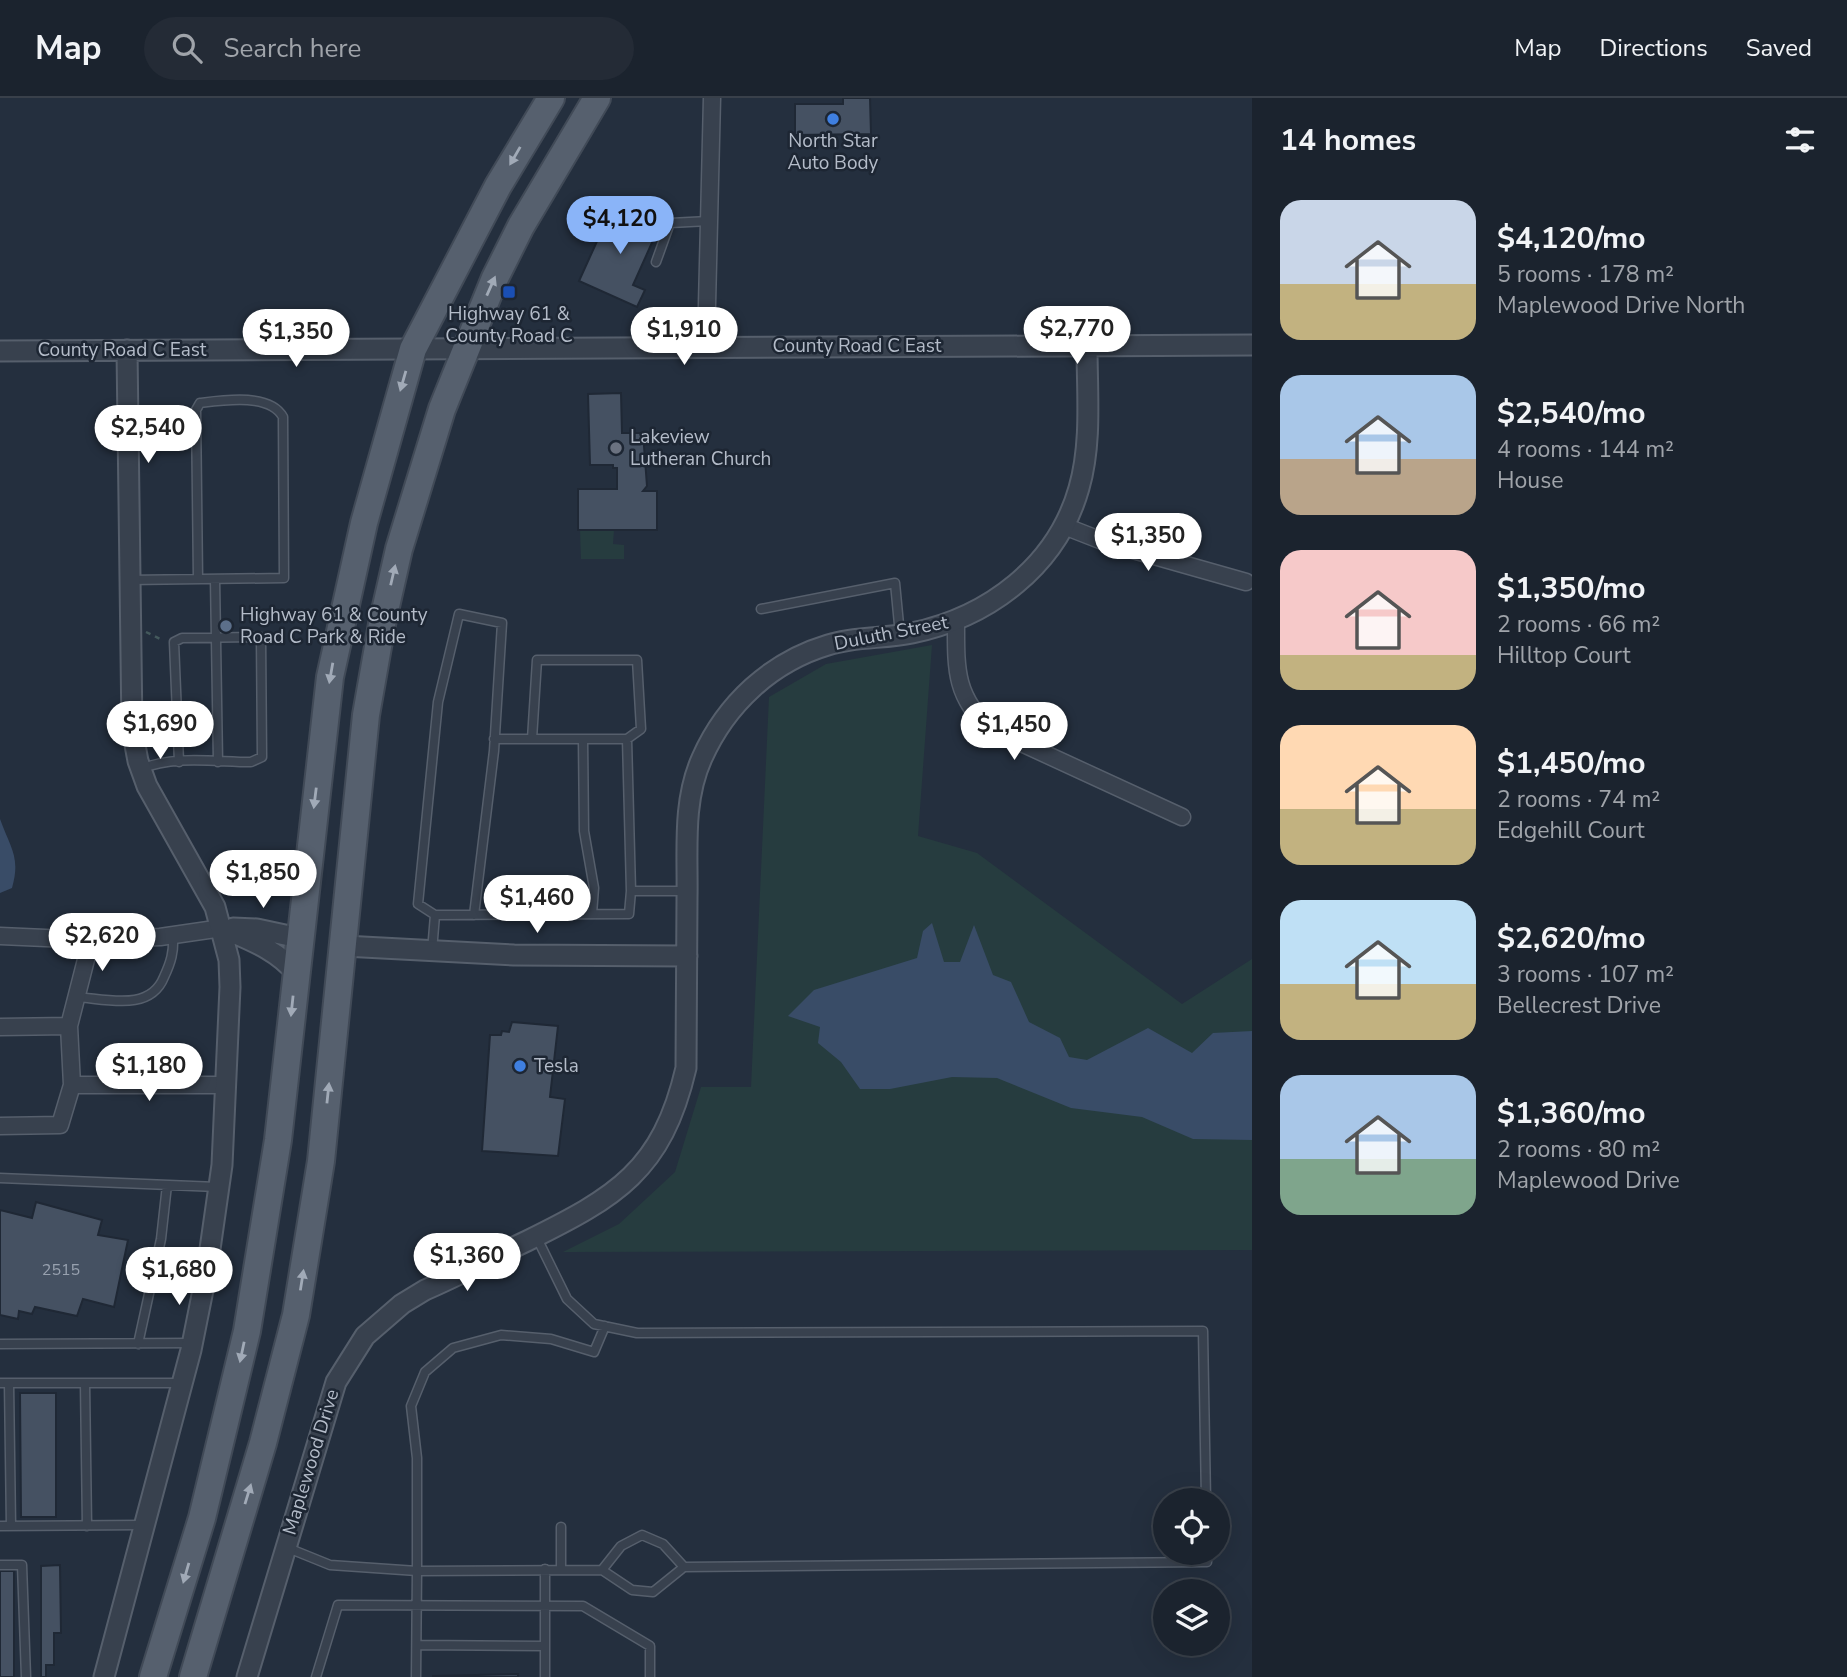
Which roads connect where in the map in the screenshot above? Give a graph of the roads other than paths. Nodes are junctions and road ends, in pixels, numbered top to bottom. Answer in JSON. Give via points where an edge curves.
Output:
{"nodes":[{"id":1,"x":551,"y":98,"type":"edge"},
{"id":2,"x":597,"y":98,"type":"edge"},
{"id":3,"x":712,"y":98,"type":"edge"},
{"id":4,"x":709,"y":221,"type":"junction"},
{"id":5,"x":656,"y":262,"type":"dead end"},
{"id":6,"x":1252,"y":345,"type":"edge"},
{"id":7,"x":706,"y":346,"type":"junction"},
{"id":8,"x":1087,"y":346,"type":"junction"},
{"id":9,"x":464,"y":348,"type":"junction"},
{"id":10,"x":413,"y":349,"type":"junction"},
{"id":11,"x":127,"y":350,"type":"junction"},
{"id":12,"x":0,"y":351,"type":"edge"},
{"id":13,"x":1064,"y":526,"type":"junction"},
{"id":14,"x":198,"y":579,"type":"junction"},
{"id":15,"x":215,"y":579,"type":"junction"},
{"id":16,"x":130,"y":580,"type":"junction"},
{"id":17,"x":1246,"y":582,"type":"dead end"},
{"id":18,"x":761,"y":609,"type":"dead end"},
{"id":19,"x":956,"y":621,"type":"junction"},
{"id":20,"x":900,"y":635,"type":"junction"},
{"id":21,"x":217,"y":638,"type":"junction"},
{"id":22,"x":583,"y":738,"type":"junction"},
{"id":23,"x":627,"y":738,"type":"junction"},
{"id":24,"x":494,"y":739,"type":"junction"},
{"id":25,"x":532,"y":739,"type":"junction"},
{"id":26,"x":179,"y":762,"type":"junction"},
{"id":27,"x":218,"y":762,"type":"junction"},
{"id":28,"x":141,"y":769,"type":"junction"},
{"id":29,"x":1182,"y":817,"type":"dead end"},
{"id":30,"x":631,"y":891,"type":"junction"},
{"id":31,"x":688,"y":891,"type":"junction"},
{"id":32,"x":347,"y":914,"type":"junction"},
{"id":33,"x":592,"y":914,"type":"junction"},
{"id":34,"x":435,"y":915,"type":"junction"},
{"id":35,"x":474,"y":915,"type":"junction"},
{"id":36,"x":222,"y":928,"type":"junction"},
{"id":37,"x":173,"y":935,"type":"junction"},
{"id":38,"x":0,"y":936,"type":"edge"},
{"id":39,"x":299,"y":938,"type":"junction"},
{"id":40,"x":92,"y":940,"type":"junction"},
{"id":41,"x":344,"y":946,"type":"junction"},
{"id":42,"x":387,"y":949,"type":"junction"},
{"id":43,"x":432,"y":951,"type":"junction"},
{"id":44,"x":687,"y":956,"type":"junction"},
{"id":45,"x":296,"y":973,"type":"junction"},
{"id":46,"x":76,"y":997,"type":"junction"},
{"id":47,"x":69,"y":1026,"type":"junction"},
{"id":48,"x":0,"y":1027,"type":"edge"},
{"id":49,"x":72,"y":1085,"type":"junction"},
{"id":50,"x":226,"y":1085,"type":"junction"},
{"id":51,"x":0,"y":1126,"type":"edge"},
{"id":52,"x":0,"y":1178,"type":"edge"},
{"id":53,"x":167,"y":1185,"type":"junction"},
{"id":54,"x":219,"y":1187,"type":"junction"},
{"id":55,"x":536,"y":1236,"type":"junction"},
{"id":56,"x":605,"y":1326,"type":"junction"},
{"id":57,"x":192,"y":1343,"type":"junction"},
{"id":58,"x":138,"y":1344,"type":"junction"},
{"id":59,"x":0,"y":1345,"type":"edge"},
{"id":60,"x":4,"y":1383,"type":"edge"},
{"id":61,"x":85,"y":1383,"type":"junction"},
{"id":62,"x":182,"y":1383,"type":"junction"},
{"id":63,"x":1206,"y":1488,"type":"edge"},
{"id":64,"x":143,"y":1525,"type":"junction"},
{"id":65,"x":11,"y":1526,"type":"junction"},
{"id":66,"x":87,"y":1526,"type":"junction"},
{"id":67,"x":0,"y":1527,"type":"edge"},
{"id":68,"x":561,"y":1527,"type":"dead end"},
{"id":69,"x":285,"y":1547,"type":"junction"},
{"id":70,"x":1153,"y":1563,"type":"edge"},
{"id":71,"x":0,"y":1565,"type":"edge"},
{"id":72,"x":684,"y":1567,"type":"junction"},
{"id":73,"x":545,"y":1569,"type":"junction"},
{"id":74,"x":561,"y":1569,"type":"junction"},
{"id":75,"x":602,"y":1570,"type":"junction"},
{"id":76,"x":417,"y":1571,"type":"junction"},
{"id":77,"x":545,"y":1604,"type":"junction"},
{"id":78,"x":417,"y":1605,"type":"junction"},
{"id":79,"x":417,"y":1645,"type":"junction"},
{"id":80,"x":545,"y":1646,"type":"junction"},
{"id":81,"x":26,"y":1677,"type":"edge"},
{"id":82,"x":104,"y":1677,"type":"edge"},
{"id":83,"x":153,"y":1677,"type":"edge"},
{"id":84,"x":193,"y":1677,"type":"edge"},
{"id":85,"x":247,"y":1677,"type":"edge"},
{"id":86,"x":316,"y":1677,"type":"edge"},
{"id":87,"x":416,"y":1677,"type":"edge"},
{"id":88,"x":545,"y":1677,"type":"edge"},
{"id":89,"x":650,"y":1677,"type":"edge"}],
"edges":[{"from":1,"to":10,"type":"main road","one_way":true,"via":[[498,186]]},
{"from":9,"to":2,"type":"main road","one_way":true,"via":[[521,226]]},
{"from":3,"to":4,"type":"street"},
{"from":4,"to":5,"type":"lane","via":[[670,223]]},
{"from":4,"to":7,"type":"street"},
{"from":6,"to":8,"type":"street","name":"County Road C East"},
{"from":7,"to":8,"type":"street","name":"County Road C East"},
{"from":7,"to":9,"type":"street","name":"County Road C East"},
{"from":8,"to":13,"type":"street","name":"Duluth Street","via":[[1085,460]]},
{"from":9,"to":10,"type":"street","name":"County Road C East"},
{"from":32,"to":9,"type":"main road","one_way":true,"via":[[366,715],[382,624],[420,476]]},
{"from":10,"to":11,"type":"street","name":"County Road C East"},
{"from":10,"to":39,"type":"main road","one_way":true,"via":[[364,523],[330,677]]},
{"from":11,"to":12,"type":"street","name":"County Road C East"},
{"from":11,"to":16,"type":"street"},
{"from":13,"to":17,"type":"street"},
{"from":13,"to":19,"type":"street","name":"Duluth Street","via":[[1048,552],[1010,590]]},
{"from":14,"to":15,"type":"lane"},
{"from":14,"to":15,"type":"lane","via":[[196,410],[200,403],[264,402],[283,417],[284,578]]},
{"from":14,"to":16,"type":"lane"},
{"from":15,"to":21,"type":"lane"},
{"from":16,"to":28,"type":"street","via":[[131,715]]},
{"from":18,"to":20,"type":"lane","via":[[895,583]]},
{"from":19,"to":20,"type":"street","name":"Duluth Street"},
{"from":19,"to":29,"type":"street","via":[[959,686],[978,718],[991,729]]},
{"from":20,"to":31,"type":"street","name":"Duluth Street","via":[[855,638],[805,653],[759,682],[729,713],[692,785]]},
{"from":21,"to":26,"type":"lane","via":[[174,642]]},
{"from":21,"to":27,"type":"lane"},
{"from":21,"to":27,"type":"lane","via":[[261,637],[263,748],[262,757],[251,762]]},
{"from":22,"to":23,"type":"lane"},
{"from":22,"to":25,"type":"lane"},
{"from":22,"to":33,"type":"lane","via":[[583,831],[594,888]]},
{"from":23,"to":25,"type":"lane","via":[[641,729],[637,660],[537,660]]},
{"from":23,"to":30,"type":"lane"},
{"from":24,"to":25,"type":"lane"},
{"from":24,"to":34,"type":"lane","via":[[502,623],[459,614],[438,702],[418,904]]},
{"from":24,"to":35,"type":"lane"},
{"from":26,"to":27,"type":"lane"},
{"from":26,"to":28,"type":"lane","via":[[158,762]]},
{"from":28,"to":36,"type":"street"},
{"from":30,"to":31,"type":"lane"},
{"from":30,"to":33,"type":"lane","via":[[629,914]]},
{"from":31,"to":44,"type":"street","name":"Duluth Street"},
{"from":32,"to":41,"type":"main road"},
{"from":32,"to":42,"type":"street","via":[[355,928]]},
{"from":33,"to":35,"type":"lane"},
{"from":34,"to":35,"type":"lane"},
{"from":34,"to":43,"type":"lane"},
{"from":36,"to":37,"type":"street"},
{"from":36,"to":39,"type":"street","via":[[257,929]]},
{"from":36,"to":45,"type":"street","via":[[272,951]]},
{"from":36,"to":50,"type":"street","via":[[230,987]]},
{"from":37,"to":40,"type":"street"},
{"from":37,"to":46,"type":"lane","via":[[174,954],[159,989],[148,998]]},
{"from":38,"to":40,"type":"street"},
{"from":39,"to":41,"type":"main road"},
{"from":39,"to":45,"type":"main road"},
{"from":40,"to":46,"type":"street"},
{"from":41,"to":42,"type":"street"},
{"from":84,"to":41,"type":"main road","one_way":true,"via":[[296,1315],[321,1161]]},
{"from":42,"to":43,"type":"street"},
{"from":43,"to":44,"type":"street"},
{"from":44,"to":55,"type":"street","name":"Maplewood Drive","via":[[686,1068],[669,1124],[647,1158],[619,1188],[598,1205]]},
{"from":45,"to":83,"type":"main road","one_way":true,"via":[[278,1140],[247,1331],[202,1518]]},
{"from":46,"to":47,"type":"street"},
{"from":47,"to":48,"type":"street"},
{"from":47,"to":49,"type":"street"},
{"from":49,"to":50,"type":"street"},
{"from":49,"to":51,"type":"street","via":[[60,1125]]},
{"from":50,"to":54,"type":"street"},
{"from":52,"to":53,"type":"lane"},
{"from":53,"to":54,"type":"lane"},
{"from":53,"to":58,"type":"lane","via":[[161,1240]]},
{"from":54,"to":57,"type":"street"},
{"from":55,"to":56,"type":"lane","via":[[567,1299],[594,1324]]},
{"from":55,"to":69,"type":"street","name":"Maplewood Drive","via":[[402,1304],[365,1336],[336,1382]]},
{"from":56,"to":63,"type":"lane","via":[[637,1333],[1203,1331]]},
{"from":56,"to":76,"type":"lane","via":[[594,1352],[551,1339],[501,1335],[453,1348],[425,1371],[411,1406],[417,1458]]},
{"from":57,"to":58,"type":"lane"},
{"from":57,"to":62,"type":"street"},
{"from":58,"to":59,"type":"lane"},
{"from":60,"to":61,"type":"lane"},
{"from":60,"to":65,"type":"lane"},
{"from":61,"to":62,"type":"lane"},
{"from":61,"to":66,"type":"lane"},
{"from":62,"to":64,"type":"street"},
{"from":64,"to":66,"type":"lane"},
{"from":64,"to":82,"type":"street"},
{"from":65,"to":66,"type":"lane"},
{"from":65,"to":67,"type":"lane"},
{"from":68,"to":74,"type":"lane"},
{"from":69,"to":76,"type":"lane","via":[[330,1565]]},
{"from":69,"to":85,"type":"street","name":"Maplewood Drive"},
{"from":70,"to":72,"type":"lane"},
{"from":71,"to":81,"type":"lane","via":[[22,1565]]},
{"from":72,"to":75,"type":"lane","via":[[653,1592],[632,1590]]},
{"from":72,"to":75,"type":"lane","via":[[663,1544],[642,1535],[621,1546]]},
{"from":73,"to":74,"type":"lane"},
{"from":73,"to":76,"type":"lane"},
{"from":73,"to":77,"type":"lane"},
{"from":74,"to":75,"type":"lane"},
{"from":76,"to":78,"type":"lane"},
{"from":77,"to":78,"type":"lane"},
{"from":77,"to":80,"type":"lane"},
{"from":77,"to":89,"type":"lane","via":[[583,1606],[650,1646]]},
{"from":78,"to":79,"type":"lane"},
{"from":78,"to":86,"type":"lane","via":[[338,1605]]},
{"from":79,"to":80,"type":"lane"},
{"from":79,"to":87,"type":"lane"},
{"from":80,"to":88,"type":"lane"}]}
